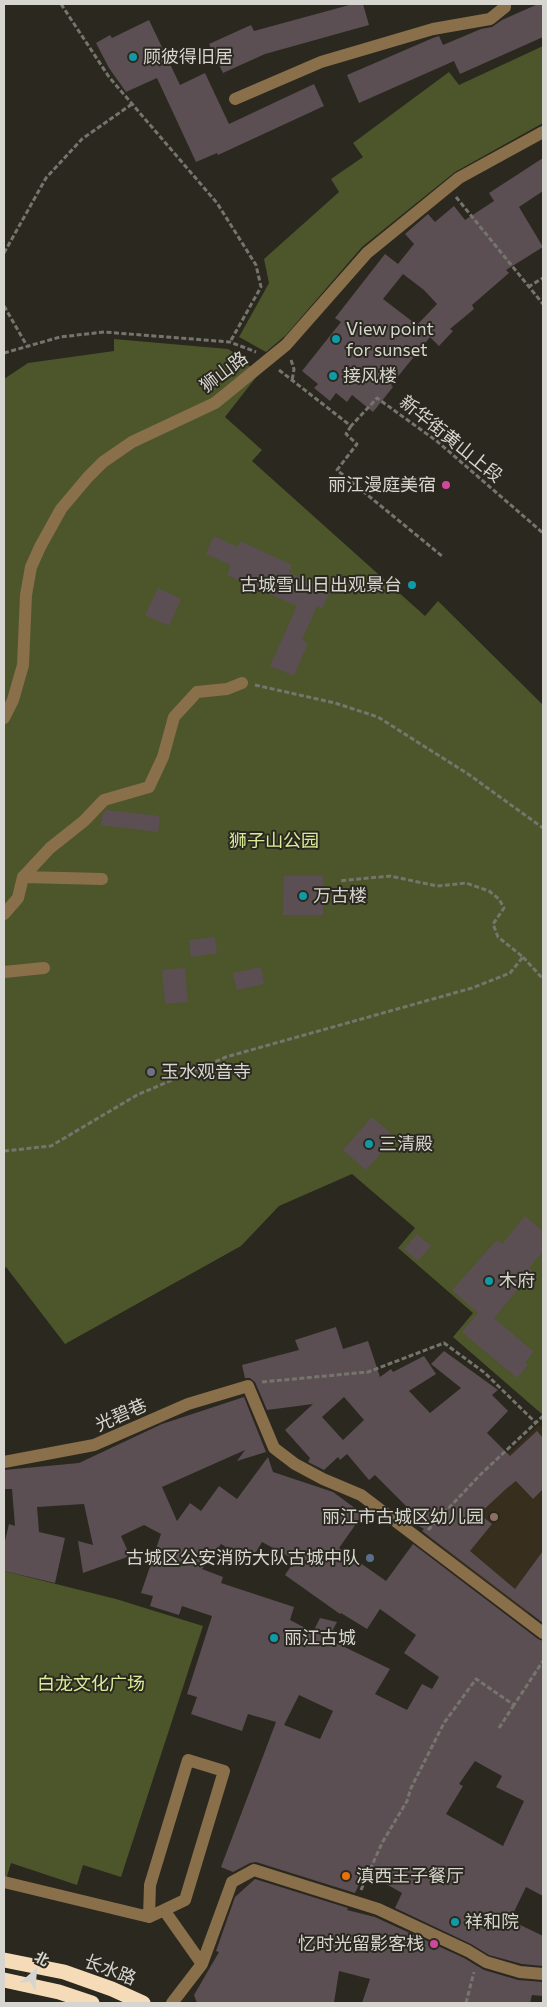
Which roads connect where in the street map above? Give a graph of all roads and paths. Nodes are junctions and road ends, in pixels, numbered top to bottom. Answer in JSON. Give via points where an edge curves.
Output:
{"nodes":[{"id":1,"x":61,"y":4,"type":"edge"},
{"id":2,"x":505,"y":4,"type":"edge"},
{"id":3,"x":235,"y":99,"type":"dead end"},
{"id":4,"x":132,"y":104,"type":"junction"},
{"id":5,"x":543,"y":132,"type":"edge"},
{"id":6,"x":448,"y":187,"type":"junction"},
{"id":7,"x":4,"y":253,"type":"edge"},
{"id":8,"x":543,"y":278,"type":"edge"},
{"id":9,"x":528,"y":287,"type":"junction"},
{"id":10,"x":543,"y":304,"type":"edge"},
{"id":11,"x":4,"y":306,"type":"edge"},
{"id":12,"x":230,"y":342,"type":"junction"},
{"id":13,"x":286,"y":345,"type":"junction"},
{"id":14,"x":27,"y":346,"type":"junction"},
{"id":15,"x":4,"y":353,"type":"edge"},
{"id":16,"x":258,"y":353,"type":"dead end"},
{"id":17,"x":273,"y":365,"type":"dead end"},
{"id":18,"x":292,"y":382,"type":"junction"},
{"id":19,"x":352,"y":426,"type":"junction"},
{"id":20,"x":543,"y":533,"type":"edge"},
{"id":21,"x":442,"y":556,"type":"dead end"},
{"id":22,"x":242,"y":683,"type":"joint"},
{"id":23,"x":4,"y":717,"type":"edge"},
{"id":24,"x":543,"y":828,"type":"edge"},
{"id":25,"x":23,"y":876,"type":"junction"},
{"id":26,"x":102,"y":879,"type":"dead end"},
{"id":27,"x":339,"y":882,"type":"dead end"},
{"id":28,"x":4,"y":914,"type":"edge"},
{"id":29,"x":523,"y":957,"type":"junction"},
{"id":30,"x":44,"y":968,"type":"dead end"},
{"id":31,"x":4,"y":972,"type":"edge"},
{"id":32,"x":543,"y":979,"type":"edge"},
{"id":33,"x":4,"y":1151,"type":"edge"},
{"id":34,"x":248,"y":1386,"type":"junction"},
{"id":35,"x":543,"y":1416,"type":"edge"},
{"id":36,"x":536,"y":1423,"type":"junction"},
{"id":37,"x":4,"y":1462,"type":"edge"},
{"id":38,"x":420,"y":1539,"type":"junction"},
{"id":39,"x":543,"y":1632,"type":"edge"},
{"id":40,"x":543,"y":1661,"type":"edge"},
{"id":41,"x":514,"y":1705,"type":"junction"},
{"id":42,"x":499,"y":1728,"type":"dead end"},
{"id":43,"x":4,"y":1882,"type":"edge"},
{"id":44,"x":355,"y":1902,"type":"junction"},
{"id":45,"x":164,"y":1910,"type":"junction"},
{"id":46,"x":149,"y":1917,"type":"junction"},
{"id":47,"x":479,"y":1957,"type":"junction"},
{"id":48,"x":4,"y":1960,"type":"edge"},
{"id":49,"x":202,"y":1964,"type":"junction"},
{"id":50,"x":543,"y":1974,"type":"edge"},
{"id":51,"x":4,"y":1980,"type":"edge"},
{"id":52,"x":92,"y":2003,"type":"edge"},
{"id":53,"x":143,"y":2003,"type":"edge"},
{"id":54,"x":172,"y":2003,"type":"edge"},
{"id":55,"x":466,"y":2003,"type":"edge"}],
"edges":[{"from":1,"to":4,"type":"path","via":[[109,77]]},
{"from":2,"to":3,"type":"street","via":[[490,19],[433,29],[321,62]]},
{"from":4,"to":7,"type":"path","via":[[82,140],[46,178]]},
{"from":4,"to":12,"type":"path","via":[[217,204],[256,265],[261,287]]},
{"from":5,"to":6,"type":"street","name":"狮山路"},
{"from":6,"to":9,"type":"path"},
{"from":6,"to":13,"type":"street","name":"狮山路","via":[[367,253]]},
{"from":8,"to":9,"type":"path"},
{"from":9,"to":10,"type":"path"},
{"from":11,"to":14,"type":"path"},
{"from":12,"to":14,"type":"path","via":[[104,332],[60,337]]},
{"from":12,"to":16,"type":"path"},
{"from":13,"to":18,"type":"path","via":[[294,369]]},
{"from":13,"to":23,"type":"street","name":"狮山路","via":[[215,404],[148,434],[117,452],[88,477],[61,509],[31,567],[26,594],[23,665],[13,700]]},
{"from":14,"to":15,"type":"path"},
{"from":17,"to":18,"type":"path"},
{"from":18,"to":19,"type":"path"},
{"from":19,"to":20,"type":"path","name":"新华街黄山上段","via":[[377,398],[438,442]]},
{"from":19,"to":21,"type":"path","via":[[346,434],[357,444],[337,470]]},
{"from":22,"to":24,"type":"path","via":[[335,703],[378,717],[468,774]]},
{"from":22,"to":25,"type":"street","via":[[227,689],[197,692],[174,717],[163,757],[149,788],[104,800]]},
{"from":25,"to":26,"type":"street"},
{"from":25,"to":28,"type":"street","via":[[18,898]]},
{"from":27,"to":29,"type":"path","via":[[390,876],[437,886],[466,883],[489,891],[504,908],[493,924],[498,937]]},
{"from":29,"to":32,"type":"path"},
{"from":29,"to":33,"type":"path","via":[[510,973],[472,988],[226,1056],[137,1095],[51,1146]]},
{"from":30,"to":31,"type":"street"},
{"from":34,"to":36,"type":"path","via":[[368,1372],[444,1343],[485,1373]]},
{"from":34,"to":37,"type":"street","name":"光碧巷","via":[[188,1404],[94,1445]]},
{"from":34,"to":38,"type":"street","via":[[274,1448],[309,1472],[361,1495]]},
{"from":35,"to":36,"type":"path"},
{"from":36,"to":38,"type":"path","via":[[481,1474]]},
{"from":38,"to":39,"type":"street"},
{"from":40,"to":41,"type":"path"},
{"from":41,"to":42,"type":"path"},
{"from":41,"to":44,"type":"path","via":[[476,1679],[444,1723],[410,1788],[407,1801],[382,1842]]},
{"from":43,"to":46,"type":"street"},
{"from":44,"to":47,"type":"street","via":[[378,1909]]},
{"from":44,"to":49,"type":"street","via":[[254,1870],[232,1882]]},
{"from":45,"to":46,"type":"street"},
{"from":45,"to":46,"type":"street","via":[[185,1900],[224,1771],[188,1760],[150,1885]]},
{"from":45,"to":49,"type":"street"},
{"from":47,"to":50,"type":"street","via":[[520,1972]]},
{"from":47,"to":55,"type":"path"},
{"from":48,"to":53,"type":"highway","name":"长水路","via":[[64,1972]]},
{"from":49,"to":54,"type":"street"},
{"from":51,"to":52,"type":"highway"}]}
